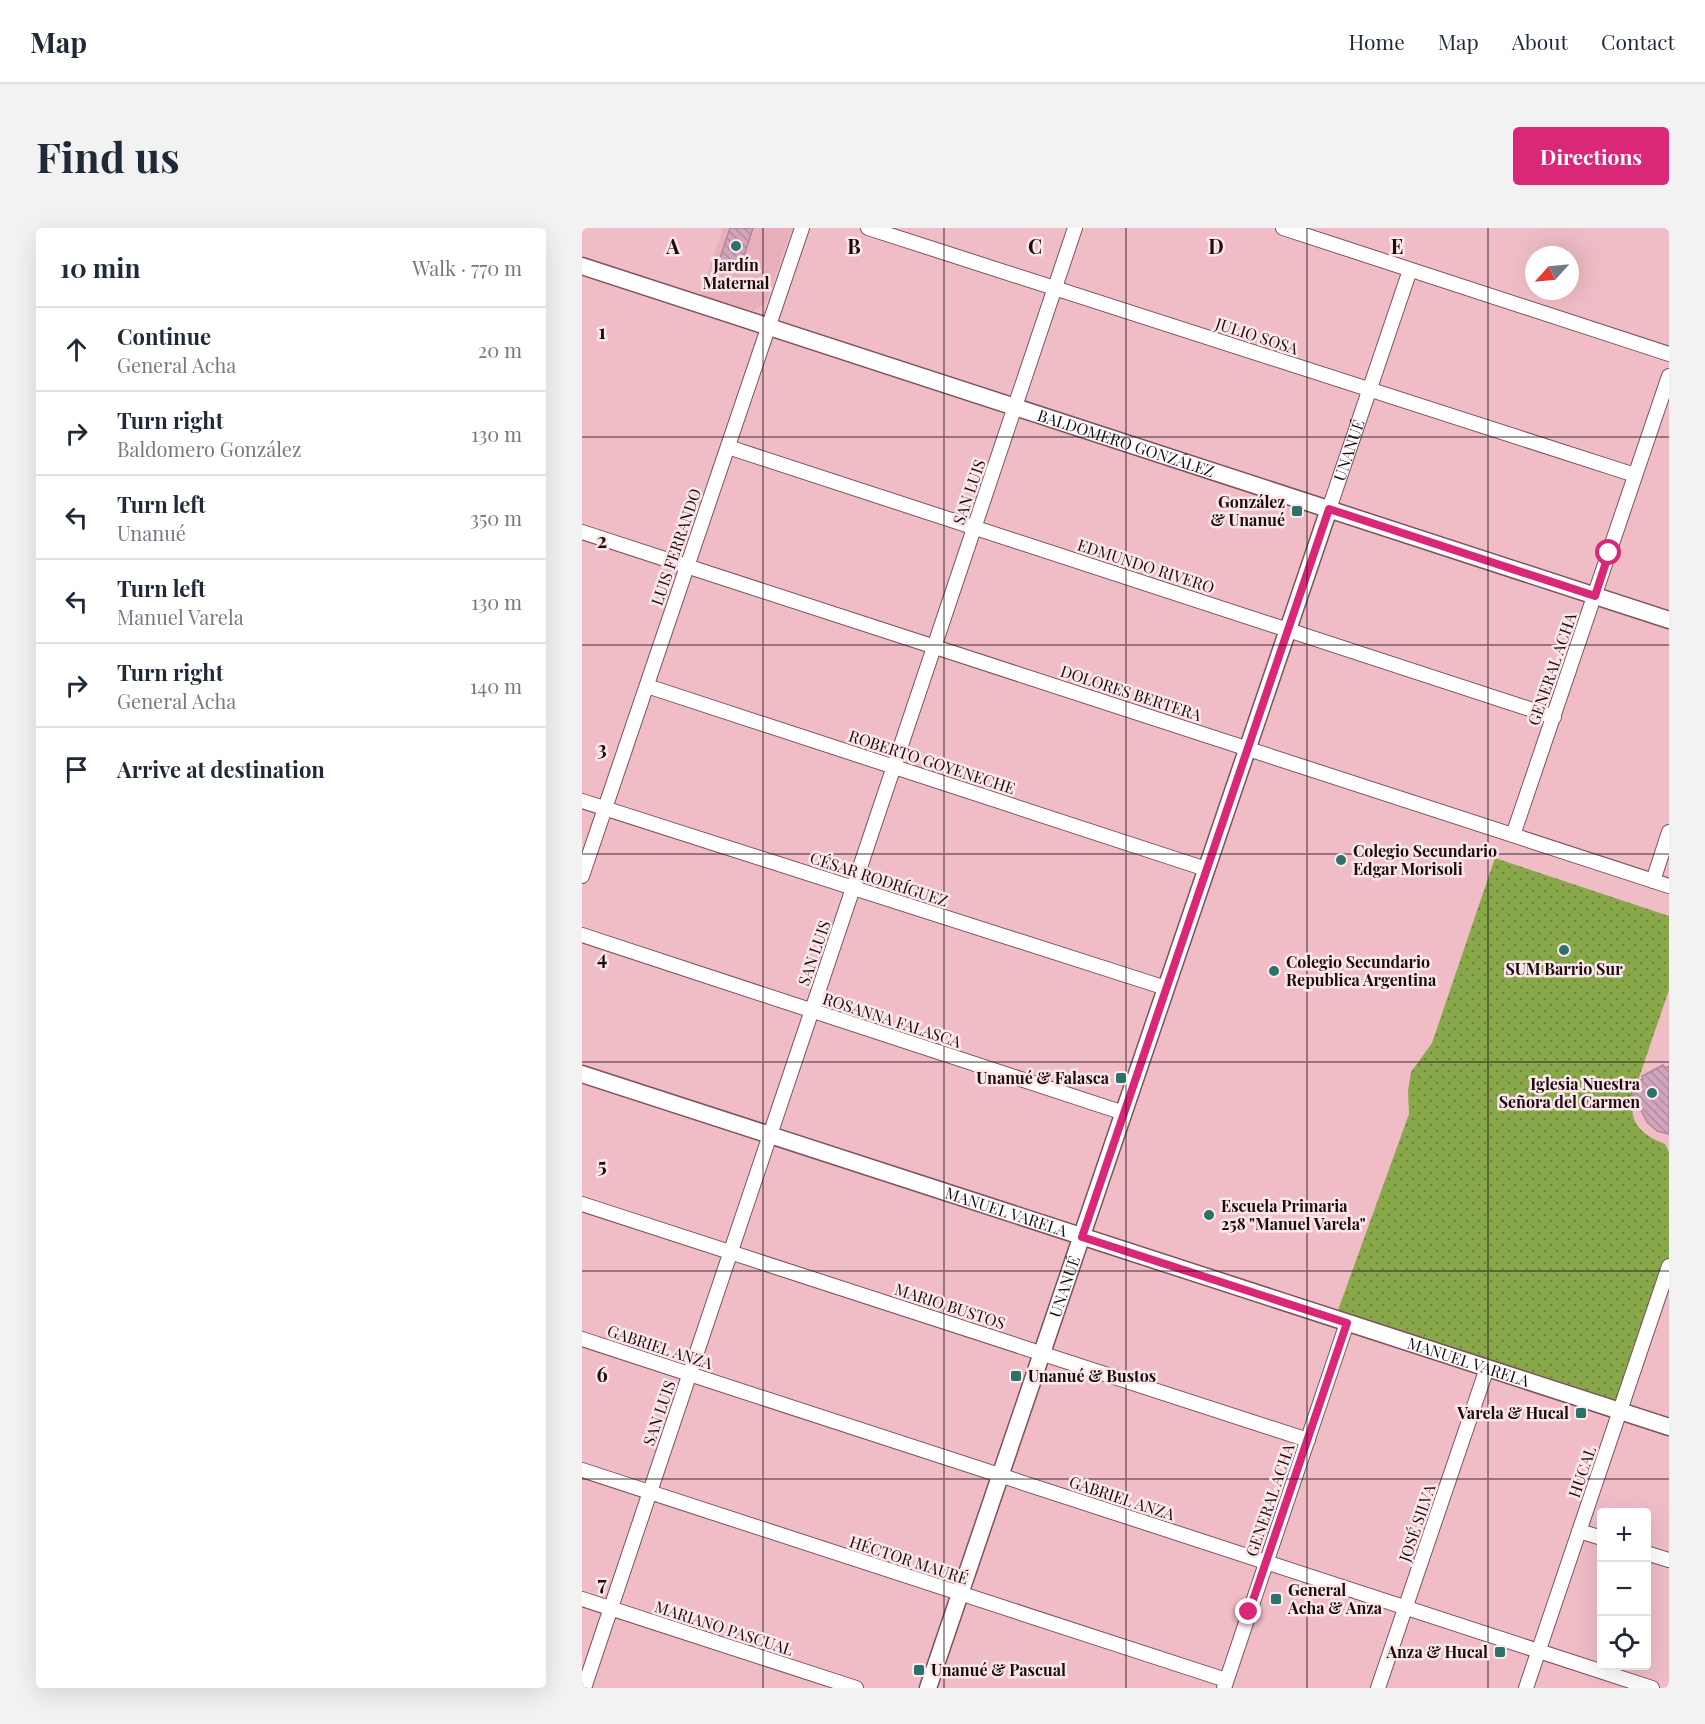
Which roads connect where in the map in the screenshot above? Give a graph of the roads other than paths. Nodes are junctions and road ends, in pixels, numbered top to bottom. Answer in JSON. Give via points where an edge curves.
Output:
{"nodes":[{"id":1,"x":802,"y":228,"type":"edge"},
{"id":2,"x":868,"y":228,"type":"edge"},
{"id":3,"x":1075,"y":228,"type":"edge"},
{"id":4,"x":1282,"y":228,"type":"edge"},
{"id":5,"x":582,"y":266,"type":"edge"},
{"id":6,"x":1410,"y":270,"type":"junction"},
{"id":7,"x":1055,"y":288,"type":"junction"},
{"id":8,"x":769,"y":326,"type":"junction"},
{"id":9,"x":1669,"y":354,"type":"edge"},
{"id":10,"x":1669,"y":376,"type":"edge"},
{"id":11,"x":1369,"y":390,"type":"junction"},
{"id":12,"x":1015,"y":407,"type":"junction"},
{"id":13,"x":728,"y":447,"type":"junction"},
{"id":14,"x":1635,"y":475,"type":"junction"},
{"id":15,"x":1329,"y":509,"type":"junction"},
{"id":16,"x":975,"y":527,"type":"junction"},
{"id":17,"x":582,"y":531,"type":"edge"},
{"id":18,"x":687,"y":566,"type":"junction"},
{"id":19,"x":1595,"y":596,"type":"junction"},
{"id":20,"x":1669,"y":620,"type":"edge"},
{"id":21,"x":1288,"y":630,"type":"junction"},
{"id":22,"x":934,"y":646,"type":"junction"},
{"id":23,"x":647,"y":686,"type":"junction"},
{"id":24,"x":1554,"y":717,"type":"junction"},
{"id":25,"x":1247,"y":749,"type":"junction"},
{"id":26,"x":894,"y":767,"type":"junction"},
{"id":27,"x":582,"y":801,"type":"edge"},
{"id":28,"x":605,"y":808,"type":"junction"},
{"id":29,"x":1669,"y":832,"type":"edge"},
{"id":30,"x":1513,"y":836,"type":"junction"},
{"id":31,"x":1206,"y":869,"type":"junction"},
{"id":32,"x":582,"y":876,"type":"edge"},
{"id":33,"x":1653,"y":881,"type":"junction"},
{"id":34,"x":1669,"y":886,"type":"edge"},
{"id":35,"x":854,"y":888,"type":"junction"},
{"id":36,"x":582,"y":935,"type":"edge"},
{"id":37,"x":1166,"y":988,"type":"junction"},
{"id":38,"x":812,"y":1011,"type":"junction"},
{"id":39,"x":582,"y":1074,"type":"edge"},
{"id":40,"x":1124,"y":1113,"type":"junction"},
{"id":41,"x":770,"y":1136,"type":"junction"},
{"id":42,"x":582,"y":1204,"type":"edge"},
{"id":43,"x":1082,"y":1237,"type":"junction"},
{"id":44,"x":731,"y":1252,"type":"junction"},
{"id":45,"x":1669,"y":1266,"type":"edge"},
{"id":46,"x":1665,"y":1291,"type":"edge"},
{"id":47,"x":1347,"y":1323,"type":"junction"},
{"id":48,"x":582,"y":1339,"type":"edge"},
{"id":49,"x":1042,"y":1353,"type":"junction"},
{"id":50,"x":1487,"y":1368,"type":"junction"},
{"id":51,"x":690,"y":1374,"type":"junction"},
{"id":52,"x":1620,"y":1412,"type":"junction"},
{"id":53,"x":1669,"y":1427,"type":"edge"},
{"id":54,"x":1308,"y":1440,"type":"junction"},
{"id":55,"x":582,"y":1470,"type":"edge"},
{"id":56,"x":1000,"y":1476,"type":"junction"},
{"id":57,"x":650,"y":1492,"type":"junction"},
{"id":58,"x":1579,"y":1531,"type":"junction"},
{"id":59,"x":1597,"y":1536,"type":"edge"},
{"id":60,"x":1651,"y":1554,"type":"edge"},
{"id":61,"x":1669,"y":1560,"type":"edge"},
{"id":62,"x":1266,"y":1562,"type":"junction"},
{"id":63,"x":960,"y":1594,"type":"junction"},
{"id":64,"x":582,"y":1599,"type":"edge"},
{"id":65,"x":1406,"y":1608,"type":"junction"},
{"id":66,"x":611,"y":1609,"type":"junction"},
{"id":67,"x":1538,"y":1651,"type":"junction"},
{"id":68,"x":1225,"y":1684,"type":"edge"},
{"id":69,"x":584,"y":1688,"type":"edge"},
{"id":70,"x":856,"y":1688,"type":"edge"},
{"id":71,"x":928,"y":1688,"type":"edge"},
{"id":72,"x":1378,"y":1688,"type":"edge"},
{"id":73,"x":1526,"y":1688,"type":"edge"},
{"id":74,"x":1652,"y":1688,"type":"edge"}],
"edges":[{"from":1,"to":8,"type":"street","name":"LUIS FERRANDO"},
{"from":2,"to":7,"type":"street","name":"JULIO SOSA"},
{"from":3,"to":7,"type":"street","name":"SAN LUIS"},
{"from":4,"to":6,"type":"street"},
{"from":5,"to":8,"type":"street","name":"BALDOMERO GONZÁLEZ"},
{"from":6,"to":9,"type":"street"},
{"from":6,"to":11,"type":"street","name":"UNANUÉ"},
{"from":7,"to":11,"type":"street","name":"JULIO SOSA"},
{"from":7,"to":12,"type":"street","name":"SAN LUIS"},
{"from":8,"to":12,"type":"street","name":"BALDOMERO GONZÁLEZ"},
{"from":8,"to":13,"type":"street","name":"LUIS FERRANDO"},
{"from":10,"to":14,"type":"street","name":"GENERAL ACHA"},
{"from":11,"to":14,"type":"street","name":"JULIO SOSA"},
{"from":11,"to":15,"type":"street","name":"UNANUÉ"},
{"from":12,"to":15,"type":"street","name":"BALDOMERO GONZÁLEZ"},
{"from":12,"to":16,"type":"street","name":"SAN LUIS"},
{"from":13,"to":16,"type":"street","name":"EDMUNDO RIVERO"},
{"from":13,"to":18,"type":"street","name":"LUIS FERRANDO"},
{"from":14,"to":19,"type":"street","name":"GENERAL ACHA"},
{"from":15,"to":19,"type":"street","name":"BALDOMERO GONZÁLEZ"},
{"from":15,"to":21,"type":"street","name":"UNANUÉ"},
{"from":16,"to":21,"type":"street","name":"EDMUNDO RIVERO"},
{"from":16,"to":22,"type":"street","name":"SAN LUIS"},
{"from":17,"to":18,"type":"street","name":"DOLORES BERTERA"},
{"from":18,"to":22,"type":"street","name":"DOLORES BERTERA"},
{"from":18,"to":23,"type":"street","name":"LUIS FERRANDO"},
{"from":19,"to":20,"type":"street","name":"BALDOMERO GONZÁLEZ"},
{"from":19,"to":24,"type":"street","name":"GENERAL ACHA"},
{"from":21,"to":24,"type":"street","name":"EDMUNDO RIVERO"},
{"from":21,"to":25,"type":"street","name":"UNANUÉ"},
{"from":22,"to":25,"type":"street","name":"DOLORES BERTERA"},
{"from":22,"to":26,"type":"street","name":"SAN LUIS"},
{"from":23,"to":26,"type":"street","name":"ROBERTO GOYENECHE"},
{"from":23,"to":28,"type":"street","name":"LUIS FERRANDO"},
{"from":24,"to":30,"type":"street","name":"GENERAL ACHA"},
{"from":25,"to":30,"type":"street","name":"DOLORES BERTERA"},
{"from":25,"to":31,"type":"street","name":"UNANUÉ"},
{"from":26,"to":31,"type":"street","name":"ROBERTO GOYENECHE"},
{"from":26,"to":35,"type":"street","name":"SAN LUIS"},
{"from":27,"to":28,"type":"street","name":"CÉSAR RODRÍGUEZ"},
{"from":28,"to":32,"type":"street","name":"LUIS FERRANDO"},
{"from":28,"to":35,"type":"street","name":"CÉSAR RODRÍGUEZ"},
{"from":29,"to":33,"type":"street"},
{"from":30,"to":33,"type":"street","name":"DOLORES BERTERA"},
{"from":31,"to":37,"type":"street","name":"UNANUÉ"},
{"from":33,"to":34,"type":"street","name":"DOLORES BERTERA"},
{"from":35,"to":37,"type":"street","name":"CÉSAR RODRÍGUEZ"},
{"from":35,"to":38,"type":"street","name":"SAN LUIS"},
{"from":36,"to":38,"type":"street","name":"ROSANNA FALASCA"},
{"from":37,"to":40,"type":"street","name":"UNANUÉ"},
{"from":38,"to":40,"type":"street","name":"ROSANNA FALASCA"},
{"from":38,"to":41,"type":"street","name":"SAN LUIS"},
{"from":39,"to":41,"type":"street","name":"MANUEL VARELA"},
{"from":40,"to":43,"type":"street","name":"UNANUÉ"},
{"from":41,"to":43,"type":"street","name":"MANUEL VARELA"},
{"from":41,"to":44,"type":"street","name":"SAN LUIS"},
{"from":42,"to":44,"type":"street","name":"MARIO BUSTOS"},
{"from":43,"to":47,"type":"street","name":"MANUEL VARELA"},
{"from":43,"to":49,"type":"street","name":"UNANUÉ"},
{"from":44,"to":49,"type":"street","name":"MARIO BUSTOS"},
{"from":44,"to":51,"type":"street","name":"SAN LUIS"},
{"from":45,"to":46,"type":"street","name":"HUCAL"},
{"from":46,"to":52,"type":"street","name":"HUCAL"},
{"from":47,"to":50,"type":"street","name":"MANUEL VARELA"},
{"from":47,"to":54,"type":"street","name":"GENERAL ACHA"},
{"from":48,"to":51,"type":"street","name":"GABRIEL ANZA"},
{"from":49,"to":54,"type":"street","name":"MARIO BUSTOS"},
{"from":49,"to":56,"type":"street","name":"UNANUÉ"},
{"from":50,"to":52,"type":"street","name":"MANUEL VARELA"},
{"from":50,"to":65,"type":"street","name":"JOSÉ SILVA"},
{"from":51,"to":56,"type":"street","name":"GABRIEL ANZA"},
{"from":51,"to":57,"type":"street","name":"SAN LUIS"},
{"from":52,"to":53,"type":"street","name":"MANUEL VARELA"},
{"from":52,"to":58,"type":"street","name":"HUCAL"},
{"from":54,"to":62,"type":"street","name":"GENERAL ACHA"},
{"from":55,"to":57,"type":"street","name":"HÉCTOR MAURÉ"},
{"from":56,"to":62,"type":"street","name":"GABRIEL ANZA"},
{"from":56,"to":63,"type":"street","name":"UNANUÉ"},
{"from":57,"to":63,"type":"street","name":"HÉCTOR MAURÉ"},
{"from":57,"to":66,"type":"street","name":"SAN LUIS"},
{"from":58,"to":59,"type":"street"},
{"from":58,"to":67,"type":"street","name":"HUCAL"},
{"from":60,"to":61,"type":"street"},
{"from":62,"to":65,"type":"street","name":"GABRIEL ANZA"},
{"from":62,"to":68,"type":"street","name":"GENERAL ACHA"},
{"from":63,"to":68,"type":"street","name":"HÉCTOR MAURÉ"},
{"from":63,"to":71,"type":"street","name":"UNANUÉ"},
{"from":64,"to":66,"type":"street","name":"MARIANO PASCUAL"},
{"from":65,"to":67,"type":"street","name":"GABRIEL ANZA"},
{"from":65,"to":72,"type":"street","name":"JOSÉ SILVA"},
{"from":66,"to":69,"type":"street","name":"SAN LUIS"},
{"from":66,"to":70,"type":"street","name":"MARIANO PASCUAL"},
{"from":67,"to":73,"type":"street","name":"HUCAL"},
{"from":67,"to":74,"type":"street","name":"GABRIEL ANZA"}]}
